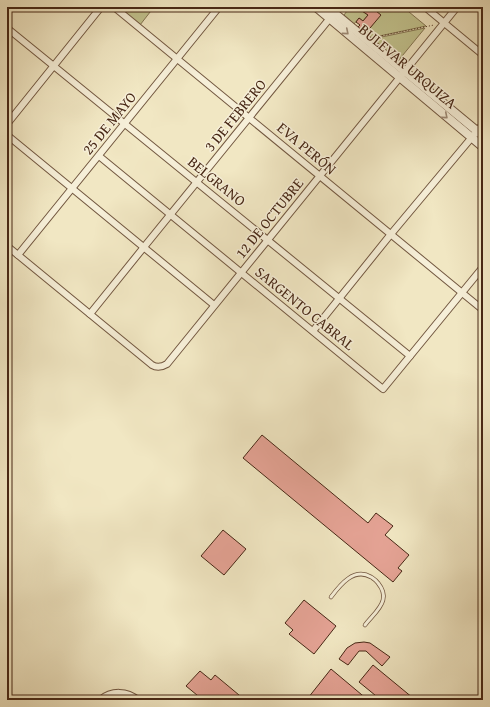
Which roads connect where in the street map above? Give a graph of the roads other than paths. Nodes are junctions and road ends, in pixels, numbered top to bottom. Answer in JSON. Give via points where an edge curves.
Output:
{"nodes":[{"id":1,"x":101,"y":7,"type":"edge"},
{"id":2,"x":114,"y":7,"type":"edge"},
{"id":3,"x":220,"y":7,"type":"edge"},
{"id":4,"x":316,"y":7,"type":"edge"},
{"id":5,"x":327,"y":7,"type":"edge"},
{"id":6,"x":425,"y":7,"type":"edge"},
{"id":7,"x":457,"y":7,"type":"edge"},
{"id":8,"x":335,"y":13,"type":"edge"},
{"id":9,"x":444,"y":23,"type":"junction"},
{"id":10,"x":7,"y":28,"type":"edge"},
{"id":11,"x":483,"y":55,"type":"edge"},
{"id":12,"x":177,"y":59,"type":"junction"},
{"id":13,"x":54,"y":66,"type":"junction"},
{"id":14,"x":402,"y":74,"type":"junction"},
{"id":15,"x":249,"y":117,"type":"junction"},
{"id":16,"x":7,"y":124,"type":"edge"},
{"id":17,"x":125,"y":124,"type":"junction"},
{"id":18,"x":483,"y":124,"type":"edge"},
{"id":19,"x":7,"y":134,"type":"edge"},
{"id":20,"x":477,"y":135,"type":"edge"},
{"id":21,"x":483,"y":147,"type":"edge"},
{"id":22,"x":98,"y":156,"type":"junction"},
{"id":23,"x":320,"y":176,"type":"junction"},
{"id":24,"x":197,"y":182,"type":"junction"},
{"id":25,"x":73,"y":188,"type":"junction"},
{"id":26,"x":170,"y":215,"type":"junction"},
{"id":27,"x":391,"y":234,"type":"junction"},
{"id":28,"x":268,"y":239,"type":"junction"},
{"id":29,"x":7,"y":246,"type":"edge"},
{"id":30,"x":144,"y":247,"type":"junction"},
{"id":31,"x":18,"y":255,"type":"junction"},
{"id":32,"x":483,"y":267,"type":"edge"},
{"id":33,"x":240,"y":272,"type":"junction"},
{"id":34,"x":462,"y":292,"type":"junction"},
{"id":35,"x":340,"y":298,"type":"junction"},
{"id":36,"x":214,"y":305,"type":"junction"},
{"id":37,"x":483,"y":310,"type":"edge"},
{"id":38,"x":90,"y":314,"type":"junction"},
{"id":39,"x":313,"y":332,"type":"junction"},
{"id":40,"x":410,"y":356,"type":"junction"},
{"id":41,"x":331,"y":597,"type":"dead end"},
{"id":42,"x":365,"y":624,"type":"dead end"},
{"id":43,"x":100,"y":700,"type":"edge"},
{"id":44,"x":138,"y":700,"type":"edge"}],
"edges":[{"from":1,"to":13,"type":"street"},
{"from":2,"to":12,"type":"street","name":"EVA PERÓN"},
{"from":3,"to":12,"type":"street","name":"25 DE MAYO"},
{"from":4,"to":8,"type":"street","name":"BULEVAR URQUIZA"},
{"from":5,"to":8,"type":"street","name":"BULEVAR URQUIZA"},
{"from":6,"to":9,"type":"street"},
{"from":7,"to":9,"type":"street","name":"12 DE OCTUBRE"},
{"from":8,"to":14,"type":"street","name":"BULEVAR URQUIZA","one_way":true},
{"from":8,"to":14,"type":"street","name":"BULEVAR URQUIZA"},
{"from":8,"to":15,"type":"street","name":"3 DE FEBRERO"},
{"from":9,"to":11,"type":"street"},
{"from":9,"to":14,"type":"street","name":"12 DE OCTUBRE"},
{"from":10,"to":13,"type":"street","name":"BELGRANO"},
{"from":12,"to":15,"type":"street","name":"EVA PERÓN"},
{"from":12,"to":17,"type":"street","name":"25 DE MAYO"},
{"from":13,"to":16,"type":"street"},
{"from":13,"to":17,"type":"street","name":"BELGRANO"},
{"from":14,"to":20,"type":"street","name":"BULEVAR URQUIZA"},
{"from":14,"to":23,"type":"street","name":"12 DE OCTUBRE"},
{"from":15,"to":23,"type":"street","name":"EVA PERÓN"},
{"from":15,"to":24,"type":"street","name":"3 DE FEBRERO"},
{"from":17,"to":22,"type":"street","name":"25 DE MAYO"},
{"from":17,"to":24,"type":"street","name":"BELGRANO"},
{"from":18,"to":20,"type":"street"},
{"from":19,"to":25,"type":"street"},
{"from":20,"to":21,"type":"street","name":"BULEVAR URQUIZA"},
{"from":20,"to":27,"type":"street"},
{"from":22,"to":25,"type":"street","name":"25 DE MAYO"},
{"from":22,"to":26,"type":"street","name":"SARGENTO CABRAL"},
{"from":23,"to":27,"type":"street","name":"EVA PERÓN"},
{"from":23,"to":28,"type":"street","name":"12 DE OCTUBRE"},
{"from":24,"to":26,"type":"street","name":"3 DE FEBRERO"},
{"from":24,"to":28,"type":"street","name":"BELGRANO"},
{"from":25,"to":30,"type":"street"},
{"from":25,"to":31,"type":"street","name":"25 DE MAYO"},
{"from":26,"to":30,"type":"street","name":"3 DE FEBRERO"},
{"from":26,"to":33,"type":"street","name":"SARGENTO CABRAL"},
{"from":27,"to":34,"type":"street","name":"EVA PERÓN"},
{"from":27,"to":35,"type":"street"},
{"from":28,"to":33,"type":"street","name":"12 DE OCTUBRE"},
{"from":28,"to":35,"type":"street","name":"BELGRANO"},
{"from":29,"to":31,"type":"street"},
{"from":30,"to":36,"type":"street"},
{"from":30,"to":38,"type":"street","name":"3 DE FEBRERO"},
{"from":31,"to":38,"type":"street"},
{"from":32,"to":34,"type":"street"},
{"from":33,"to":36,"type":"street","name":"12 DE OCTUBRE"},
{"from":33,"to":39,"type":"street","name":"SARGENTO CABRAL"},
{"from":34,"to":37,"type":"street","name":"EVA PERÓN"},
{"from":34,"to":40,"type":"street"},
{"from":35,"to":39,"type":"street"},
{"from":35,"to":40,"type":"street","name":"BELGRANO"},
{"from":36,"to":38,"type":"street","name":"12 DE OCTUBRE","via":[[167,364],[159,367],[152,365]]},
{"from":39,"to":40,"type":"street","name":"SARGENTO CABRAL","via":[[383,389]]},
{"from":41,"to":42,"type":"lane","via":[[348,579],[358,574],[366,574],[376,580],[383,589],[383,599],[379,608]]},
{"from":43,"to":44,"type":"street","via":[[111,693],[122,692]]}]}
